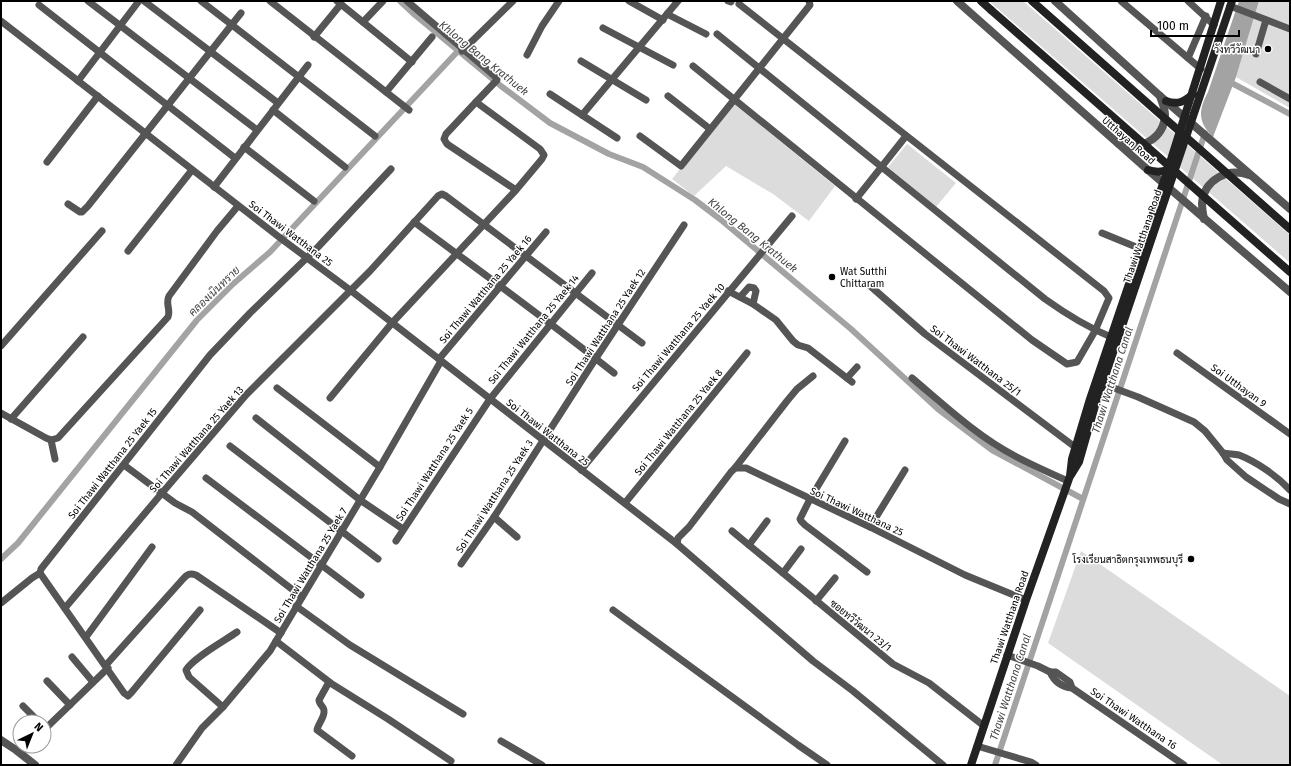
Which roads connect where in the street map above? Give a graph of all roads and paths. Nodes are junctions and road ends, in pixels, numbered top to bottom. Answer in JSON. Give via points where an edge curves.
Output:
{"nodes":[{"id":1,"x":88,"y":1,"type":"edge"},
{"id":2,"x":139,"y":1,"type":"edge"},
{"id":3,"x":144,"y":1,"type":"edge"},
{"id":4,"x":201,"y":1,"type":"edge"},
{"id":5,"x":270,"y":1,"type":"edge"},
{"id":6,"x":383,"y":1,"type":"edge"},
{"id":7,"x":407,"y":1,"type":"edge"},
{"id":8,"x":513,"y":1,"type":"edge"},
{"id":9,"x":559,"y":1,"type":"edge"},
{"id":10,"x":629,"y":1,"type":"edge"},
{"id":11,"x":678,"y":1,"type":"edge"},
{"id":12,"x":809,"y":1,"type":"edge"},
{"id":13,"x":957,"y":1,"type":"edge"},
{"id":14,"x":980,"y":1,"type":"edge"},
{"id":15,"x":1032,"y":1,"type":"edge"},
{"id":16,"x":1055,"y":1,"type":"edge"},
{"id":17,"x":1122,"y":1,"type":"edge"},
{"id":18,"x":1188,"y":1,"type":"edge"},
{"id":19,"x":733,"y":2,"type":"edge"},
{"id":20,"x":1221,"y":2,"type":"edge"},
{"id":21,"x":339,"y":3,"type":"edge"},
{"id":22,"x":39,"y":5,"type":"dead end"},
{"id":23,"x":1232,"y":5,"type":"edge"},
{"id":24,"x":241,"y":13,"type":"dead end"},
{"id":25,"x":1206,"y":16,"type":"junction"},
{"id":26,"x":665,"y":17,"type":"junction"},
{"id":27,"x":1266,"y":20,"type":"junction"},
{"id":28,"x":1,"y":21,"type":"edge"},
{"id":29,"x":363,"y":22,"type":"junction"},
{"id":30,"x":232,"y":24,"type":"junction"},
{"id":31,"x":1214,"y":25,"type":"junction"},
{"id":32,"x":120,"y":26,"type":"junction"},
{"id":33,"x":603,"y":28,"type":"dead end"},
{"id":34,"x":1290,"y":29,"type":"edge"},
{"id":35,"x":706,"y":34,"type":"dead end"},
{"id":36,"x":717,"y":34,"type":"dead end"},
{"id":37,"x":314,"y":37,"type":"junction"},
{"id":38,"x":432,"y":37,"type":"dead end"},
{"id":39,"x":783,"y":39,"type":"junction"},
{"id":40,"x":639,"y":47,"type":"junction"},
{"id":41,"x":210,"y":51,"type":"junction"},
{"id":42,"x":463,"y":51,"type":"junction"},
{"id":43,"x":100,"y":52,"type":"junction"},
{"id":44,"x":1256,"y":54,"type":"dead end"},
{"id":45,"x":527,"y":55,"type":"dead end"},
{"id":46,"x":1188,"y":58,"type":"junction"},
{"id":47,"x":581,"y":61,"type":"dead end"},
{"id":48,"x":412,"y":62,"type":"junction"},
{"id":49,"x":308,"y":65,"type":"dead end"},
{"id":50,"x":673,"y":65,"type":"dead end"},
{"id":51,"x":693,"y":66,"type":"dead end"},
{"id":52,"x":759,"y":68,"type":"junction"},
{"id":53,"x":1201,"y":69,"type":"junction"},
{"id":54,"x":299,"y":77,"type":"junction"},
{"id":55,"x":189,"y":78,"type":"junction"},
{"id":56,"x":612,"y":80,"type":"junction"},
{"id":57,"x":78,"y":81,"type":"junction"},
{"id":58,"x":1260,"y":82,"type":"dead end"},
{"id":59,"x":386,"y":92,"type":"junction"},
{"id":60,"x":550,"y":94,"type":"dead end"},
{"id":61,"x":1193,"y":94,"type":"junction"},
{"id":62,"x":98,"y":96,"type":"junction"},
{"id":63,"x":668,"y":96,"type":"dead end"},
{"id":64,"x":1163,"y":98,"type":"junction"},
{"id":65,"x":734,"y":99,"type":"junction"},
{"id":66,"x":1290,"y":99,"type":"edge"},
{"id":67,"x":646,"y":100,"type":"dead end"},
{"id":68,"x":476,"y":102,"type":"junction"},
{"id":69,"x":278,"y":103,"type":"junction"},
{"id":70,"x":168,"y":105,"type":"junction"},
{"id":71,"x":407,"y":109,"type":"dead end"},
{"id":72,"x":273,"y":110,"type":"junction"},
{"id":73,"x":582,"y":115,"type":"junction"},
{"id":74,"x":1190,"y":122,"type":"junction"},
{"id":75,"x":710,"y":128,"type":"junction"},
{"id":76,"x":257,"y":130,"type":"junction"},
{"id":77,"x":145,"y":133,"type":"junction"},
{"id":78,"x":375,"y":136,"type":"dead end"},
{"id":79,"x":640,"y":136,"type":"dead end"},
{"id":80,"x":906,"y":136,"type":"junction"},
{"id":81,"x":617,"y":138,"type":"dead end"},
{"id":82,"x":1117,"y":143,"type":"junction"},
{"id":83,"x":244,"y":147,"type":"junction"},
{"id":84,"x":236,"y":158,"type":"junction"},
{"id":85,"x":47,"y":162,"type":"dead end"},
{"id":86,"x":345,"y":167,"type":"dead end"},
{"id":87,"x":881,"y":167,"type":"junction"},
{"id":88,"x":1168,"y":169,"type":"junction"},
{"id":89,"x":192,"y":170,"type":"junction"},
{"id":90,"x":391,"y":170,"type":"dead end"},
{"id":91,"x":1148,"y":170,"type":"junction"},
{"id":92,"x":1251,"y":176,"type":"junction"},
{"id":93,"x":214,"y":187,"type":"junction"},
{"id":94,"x":1168,"y":187,"type":"junction"},
{"id":95,"x":516,"y":190,"type":"junction"},
{"id":96,"x":856,"y":198,"type":"junction"},
{"id":97,"x":314,"y":201,"type":"dead end"},
{"id":98,"x":68,"y":204,"type":"dead end"},
{"id":99,"x":238,"y":206,"type":"junction"},
{"id":100,"x":1290,"y":209,"type":"edge"},
{"id":101,"x":792,"y":216,"type":"dead end"},
{"id":102,"x":1201,"y":216,"type":"junction"},
{"id":103,"x":414,"y":222,"type":"junction"},
{"id":104,"x":484,"y":225,"type":"junction"},
{"id":105,"x":684,"y":226,"type":"dead end"},
{"id":106,"x":1290,"y":229,"type":"edge"},
{"id":107,"x":102,"y":231,"type":"dead end"},
{"id":108,"x":546,"y":232,"type":"dead end"},
{"id":109,"x":1102,"y":233,"type":"dead end"},
{"id":110,"x":1141,"y":249,"type":"junction"},
{"id":111,"x":128,"y":251,"type":"dead end"},
{"id":112,"x":457,"y":254,"type":"junction"},
{"id":113,"x":526,"y":256,"type":"junction"},
{"id":114,"x":306,"y":257,"type":"junction"},
{"id":115,"x":1290,"y":272,"type":"edge"},
{"id":116,"x":592,"y":273,"type":"dead end"},
{"id":117,"x":868,"y":284,"type":"dead end"},
{"id":118,"x":500,"y":287,"type":"junction"},
{"id":119,"x":350,"y":290,"type":"junction"},
{"id":120,"x":728,"y":292,"type":"junction"},
{"id":121,"x":1290,"y":292,"type":"edge"},
{"id":122,"x":576,"y":293,"type":"junction"},
{"id":123,"x":740,"y":297,"type":"junction"},
{"id":124,"x":753,"y":304,"type":"junction"},
{"id":125,"x":392,"y":323,"type":"junction"},
{"id":126,"x":551,"y":323,"type":"junction"},
{"id":127,"x":619,"y":325,"type":"junction"},
{"id":128,"x":1095,"y":331,"type":"junction"},
{"id":129,"x":1111,"y":337,"type":"junction"},
{"id":130,"x":83,"y":338,"type":"dead end"},
{"id":131,"x":642,"y":343,"type":"dead end"},
{"id":132,"x":1,"y":346,"type":"edge"},
{"id":133,"x":747,"y":353,"type":"dead end"},
{"id":134,"x":1177,"y":353,"type":"dead end"},
{"id":135,"x":596,"y":358,"type":"junction"},
{"id":136,"x":440,"y":360,"type":"junction"},
{"id":137,"x":857,"y":367,"type":"dead end"},
{"id":138,"x":614,"y":372,"type":"dead end"},
{"id":139,"x":813,"y":376,"type":"dead end"},
{"id":140,"x":912,"y":378,"type":"dead end"},
{"id":141,"x":1102,"y":384,"type":"junction"},
{"id":142,"x":277,"y":388,"type":"dead end"},
{"id":143,"x":330,"y":398,"type":"dead end"},
{"id":144,"x":490,"y":398,"type":"junction"},
{"id":145,"x":1,"y":413,"type":"edge"},
{"id":146,"x":256,"y":418,"type":"dead end"},
{"id":147,"x":12,"y":419,"type":"junction"},
{"id":148,"x":1290,"y":434,"type":"edge"},
{"id":149,"x":51,"y":440,"type":"junction"},
{"id":150,"x":543,"y":440,"type":"junction"},
{"id":151,"x":845,"y":441,"type":"dead end"},
{"id":152,"x":230,"y":446,"type":"dead end"},
{"id":153,"x":1075,"y":447,"type":"junction"},
{"id":154,"x":1223,"y":453,"type":"junction"},
{"id":155,"x":55,"y":459,"type":"dead end"},
{"id":156,"x":124,"y":465,"type":"junction"},
{"id":157,"x":380,"y":467,"type":"junction"},
{"id":158,"x":735,"y":468,"type":"junction"},
{"id":159,"x":581,"y":470,"type":"junction"},
{"id":160,"x":905,"y":470,"type":"dead end"},
{"id":161,"x":206,"y":478,"type":"dead end"},
{"id":162,"x":1067,"y":484,"type":"junction"},
{"id":163,"x":1290,"y":490,"type":"edge"},
{"id":164,"x":162,"y":493,"type":"junction"},
{"id":165,"x":810,"y":499,"type":"junction"},
{"id":166,"x":360,"y":500,"type":"junction"},
{"id":167,"x":625,"y":503,"type":"junction"},
{"id":168,"x":1290,"y":504,"type":"edge"},
{"id":169,"x":494,"y":517,"type":"junction"},
{"id":170,"x":767,"y":522,"type":"dead end"},
{"id":171,"x":870,"y":527,"type":"junction"},
{"id":172,"x":404,"y":529,"type":"junction"},
{"id":173,"x":732,"y":530,"type":"dead end"},
{"id":174,"x":341,"y":531,"type":"junction"},
{"id":175,"x":517,"y":536,"type":"dead end"},
{"id":176,"x":396,"y":541,"type":"dead end"},
{"id":177,"x":677,"y":544,"type":"junction"},
{"id":178,"x":748,"y":545,"type":"junction"},
{"id":179,"x":152,"y":547,"type":"dead end"},
{"id":180,"x":801,"y":549,"type":"dead end"},
{"id":181,"x":378,"y":559,"type":"dead end"},
{"id":182,"x":461,"y":564,"type":"dead end"},
{"id":183,"x":322,"y":565,"type":"junction"},
{"id":184,"x":867,"y":572,"type":"dead end"},
{"id":185,"x":40,"y":573,"type":"junction"},
{"id":186,"x":783,"y":573,"type":"junction"},
{"id":187,"x":835,"y":578,"type":"dead end"},
{"id":188,"x":361,"y":596,"type":"dead end"},
{"id":189,"x":302,"y":597,"type":"junction"},
{"id":190,"x":1026,"y":600,"type":"junction"},
{"id":191,"x":816,"y":601,"type":"junction"},
{"id":192,"x":1,"y":603,"type":"edge"},
{"id":193,"x":296,"y":606,"type":"junction"},
{"id":194,"x":65,"y":608,"type":"junction"},
{"id":195,"x":200,"y":610,"type":"dead end"},
{"id":196,"x":613,"y":610,"type":"dead end"},
{"id":197,"x":237,"y":632,"type":"dead end"},
{"id":198,"x":281,"y":633,"type":"junction"},
{"id":199,"x":86,"y":637,"type":"junction"},
{"id":200,"x":276,"y":641,"type":"junction"},
{"id":201,"x":1007,"y":655,"type":"junction"},
{"id":202,"x":72,"y":657,"type":"dead end"},
{"id":203,"x":107,"y":667,"type":"junction"},
{"id":204,"x":47,"y":681,"type":"dead end"},
{"id":205,"x":93,"y":682,"type":"junction"},
{"id":206,"x":329,"y":682,"type":"junction"},
{"id":207,"x":70,"y":705,"type":"junction"},
{"id":208,"x":23,"y":706,"type":"dead end"},
{"id":209,"x":223,"y":707,"type":"junction"},
{"id":210,"x":30,"y":714,"type":"edge"},
{"id":211,"x":463,"y":714,"type":"dead end"},
{"id":212,"x":52,"y":722,"type":"edge"},
{"id":213,"x":984,"y":726,"type":"junction"},
{"id":214,"x":1,"y":740,"type":"edge"},
{"id":215,"x":502,"y":741,"type":"dead end"},
{"id":216,"x":977,"y":746,"type":"junction"},
{"id":217,"x":12,"y":748,"type":"edge"},
{"id":218,"x":21,"y":754,"type":"edge"},
{"id":219,"x":352,"y":756,"type":"dead end"},
{"id":220,"x":451,"y":761,"type":"dead end"},
{"id":221,"x":34,"y":765,"type":"edge"},
{"id":222,"x":176,"y":765,"type":"edge"},
{"id":223,"x":542,"y":765,"type":"edge"},
{"id":224,"x":827,"y":765,"type":"edge"},
{"id":225,"x":943,"y":765,"type":"edge"},
{"id":226,"x":971,"y":765,"type":"edge"},
{"id":227,"x":1036,"y":765,"type":"edge"},
{"id":228,"x":1184,"y":765,"type":"edge"}],
"edges":[{"from":1,"to":32,"type":"street"},
{"from":2,"to":32,"type":"street"},
{"from":3,"to":41,"type":"street"},
{"from":4,"to":30,"type":"street"},
{"from":5,"to":37,"type":"street"},
{"from":6,"to":29,"type":"street"},
{"from":7,"to":42,"type":"street"},
{"from":8,"to":42,"type":"street"},
{"from":9,"to":45,"type":"street"},
{"from":10,"to":26,"type":"street"},
{"from":11,"to":26,"type":"street"},
{"from":12,"to":39,"type":"street","via":[[810,5]]},
{"from":13,"to":82,"type":"street","name":"Utthayan Road"},
{"from":14,"to":115,"type":"main road","name":"Utthayan Road","bridge":true},
{"from":15,"to":106,"type":"main road","bridge":true},
{"from":16,"to":64,"type":"street"},
{"from":17,"to":46,"type":"street"},
{"from":18,"to":25,"type":"street"},
{"from":19,"to":39,"type":"street"},
{"from":20,"to":23,"type":"main road"},
{"from":20,"to":31,"type":"main road","name":"Thawi Watthana Road"},
{"from":21,"to":29,"type":"street"},
{"from":21,"to":37,"type":"street"},
{"from":22,"to":43,"type":"street"},
{"from":23,"to":27,"type":"street"},
{"from":23,"to":74,"type":"main road","name":"Thawi Watthana Road"},
{"from":24,"to":30,"type":"street"},
{"from":25,"to":31,"type":"street"},
{"from":25,"to":46,"type":"street"},
{"from":26,"to":35,"type":"street"},
{"from":26,"to":40,"type":"street"},
{"from":27,"to":34,"type":"street"},
{"from":27,"to":44,"type":"street"},
{"from":28,"to":57,"type":"street","name":"Soi Thawi Watthana 25"},
{"from":29,"to":48,"type":"street"},
{"from":30,"to":41,"type":"street"},
{"from":30,"to":54,"type":"street"},
{"from":31,"to":53,"type":"main road","name":"Thawi Watthana Road"},
{"from":32,"to":43,"type":"street"},
{"from":32,"to":55,"type":"street"},
{"from":33,"to":40,"type":"street"},
{"from":36,"to":52,"type":"street"},
{"from":37,"to":59,"type":"street"},
{"from":38,"to":48,"type":"street"},
{"from":39,"to":52,"type":"street"},
{"from":39,"to":80,"type":"street"},
{"from":40,"to":50,"type":"street"},
{"from":40,"to":56,"type":"street"},
{"from":41,"to":55,"type":"street"},
{"from":41,"to":69,"type":"street"},
{"from":42,"to":68,"type":"street","via":[[497,78]]},
{"from":43,"to":57,"type":"street"},
{"from":43,"to":70,"type":"street"},
{"from":46,"to":53,"type":"street"},
{"from":47,"to":56,"type":"street"},
{"from":48,"to":59,"type":"street"},
{"from":49,"to":54,"type":"street"},
{"from":51,"to":65,"type":"street"},
{"from":52,"to":65,"type":"street"},
{"from":52,"to":87,"type":"street"},
{"from":53,"to":61,"type":"main road","name":"Thawi Watthana Road"},
{"from":54,"to":69,"type":"street"},
{"from":54,"to":78,"type":"street"},
{"from":55,"to":70,"type":"street"},
{"from":55,"to":76,"type":"street"},
{"from":56,"to":67,"type":"street"},
{"from":56,"to":73,"type":"street"},
{"from":57,"to":62,"type":"street","name":"Soi Thawi Watthana 25"},
{"from":58,"to":66,"type":"street"},
{"from":59,"to":71,"type":"street"},
{"from":60,"to":73,"type":"street"},
{"from":61,"to":64,"type":"main road","via":[[1178,104]]},
{"from":61,"to":74,"type":"main road","name":"Thawi Watthana Road"},
{"from":62,"to":77,"type":"street","name":"Soi Thawi Watthana 25"},
{"from":62,"to":85,"type":"street"},
{"from":63,"to":75,"type":"street"},
{"from":64,"to":74,"type":"street"},
{"from":64,"to":82,"type":"street","via":[[1164,123],[1153,139],[1136,146]]},
{"from":65,"to":75,"type":"street"},
{"from":65,"to":96,"type":"street"},
{"from":68,"to":95,"type":"street","via":[[543,152],[542,159]]},
{"from":68,"to":95,"type":"street","via":[[444,139],[447,144]]},
{"from":69,"to":72,"type":"street"},
{"from":70,"to":77,"type":"street"},
{"from":70,"to":84,"type":"street"},
{"from":72,"to":76,"type":"street"},
{"from":72,"to":86,"type":"street"},
{"from":73,"to":81,"type":"street"},
{"from":74,"to":88,"type":"main road","name":"Thawi Watthana Road"},
{"from":74,"to":92,"type":"street"},
{"from":74,"to":94,"type":"main road","name":"Thawi Watthana Road"},
{"from":75,"to":79,"type":"street","via":[[681,166]]},
{"from":76,"to":83,"type":"street"},
{"from":77,"to":89,"type":"street","name":"Soi Thawi Watthana 25"},
{"from":77,"to":98,"type":"street","via":[[82,212]]},
{"from":80,"to":87,"type":"street"},
{"from":80,"to":128,"type":"street","via":[[1104,291],[1109,298]]},
{"from":82,"to":91,"type":"street","name":"Utthayan Road"},
{"from":83,"to":84,"type":"street"},
{"from":83,"to":97,"type":"street"},
{"from":84,"to":93,"type":"street"},
{"from":87,"to":96,"type":"street"},
{"from":87,"to":128,"type":"street","via":[[1045,299]]},
{"from":88,"to":91,"type":"main road","via":[[1161,172]]},
{"from":88,"to":94,"type":"main road","name":"Thawi Watthana Road"},
{"from":89,"to":93,"type":"street","name":"Soi Thawi Watthana 25"},
{"from":89,"to":111,"type":"street"},
{"from":90,"to":114,"type":"street","name":"Soi Thawi Watthana 25 Yaek 15"},
{"from":91,"to":94,"type":"street","name":"Utthayan Road"},
{"from":92,"to":100,"type":"street"},
{"from":92,"to":102,"type":"street","via":[[1231,172],[1219,176],[1205,191]]},
{"from":93,"to":99,"type":"street","name":"Soi Thawi Watthana 25"},
{"from":94,"to":102,"type":"street","name":"Utthayan Road"},
{"from":94,"to":110,"type":"main road","name":"Thawi Watthana Road"},
{"from":94,"to":141,"type":"main road","name":"Thawi Watthana Road"},
{"from":95,"to":104,"type":"street"},
{"from":96,"to":128,"type":"street","via":[[1026,335],[1066,364],[1077,362]]},
{"from":99,"to":114,"type":"street","name":"Soi Thawi Watthana 25"},
{"from":99,"to":149,"type":"street","via":[[169,296],[168,317],[62,434]]},
{"from":101,"to":120,"type":"street","name":"Soi Thawi Watthana 25 Yaek 10"},
{"from":102,"to":121,"type":"street","name":"Utthayan Road"},
{"from":103,"to":104,"type":"street","name":"Soi Thawi Watthana 25 Yaek 13","via":[[442,194]]},
{"from":103,"to":112,"type":"street"},
{"from":103,"to":119,"type":"street","name":"Soi Thawi Watthana 25 Yaek 13"},
{"from":104,"to":112,"type":"street"},
{"from":104,"to":113,"type":"street"},
{"from":105,"to":127,"type":"street","name":"Soi Thawi Watthana 25 Yaek 12"},
{"from":107,"to":132,"type":"street"},
{"from":108,"to":113,"type":"street","name":"Soi Thawi Watthana 25 Yaek 16"},
{"from":109,"to":110,"type":"street"},
{"from":110,"to":129,"type":"main road","name":"Thawi Watthana Road"},
{"from":112,"to":118,"type":"street"},
{"from":112,"to":125,"type":"street"},
{"from":113,"to":118,"type":"street","name":"Soi Thawi Watthana 25 Yaek 16"},
{"from":113,"to":122,"type":"street"},
{"from":114,"to":119,"type":"street","name":"Soi Thawi Watthana 25"},
{"from":114,"to":156,"type":"street","name":"Soi Thawi Watthana 25 Yaek 15","via":[[210,355]]},
{"from":116,"to":122,"type":"street","name":"Soi Thawi Watthana 25 Yaek 14"},
{"from":117,"to":153,"type":"street","name":"Soi Thawi Watthana 25/1","via":[[925,334]]},
{"from":118,"to":126,"type":"street"},
{"from":118,"to":136,"type":"street","name":"Soi Thawi Watthana 25 Yaek 16"},
{"from":119,"to":125,"type":"street","name":"Soi Thawi Watthana 25"},
{"from":119,"to":164,"type":"street","name":"Soi Thawi Watthana 25 Yaek 13","via":[[246,395]]},
{"from":120,"to":123,"type":"street"},
{"from":120,"to":159,"type":"street","name":"Soi Thawi Watthana 25 Yaek 10"},
{"from":122,"to":126,"type":"street","name":"Soi Thawi Watthana 25 Yaek 14"},
{"from":122,"to":127,"type":"street"},
{"from":123,"to":124,"type":"street"},
{"from":123,"to":124,"type":"street","via":[[749,287],[754,288],[756,292]]},
{"from":124,"to":137,"type":"street","via":[[776,320],[798,345],[808,348],[849,380]]},
{"from":125,"to":136,"type":"street","name":"Soi Thawi Watthana 25"},
{"from":125,"to":143,"type":"street"},
{"from":126,"to":135,"type":"street"},
{"from":126,"to":144,"type":"street","name":"Soi Thawi Watthana 25 Yaek 14"},
{"from":127,"to":131,"type":"street"},
{"from":127,"to":135,"type":"street","name":"Soi Thawi Watthana 25 Yaek 12"},
{"from":128,"to":129,"type":"street"},
{"from":129,"to":153,"type":"main road","name":"Thawi Watthana Road"},
{"from":130,"to":147,"type":"street"},
{"from":133,"to":167,"type":"street","name":"Soi Thawi Watthana 25 Yaek 8"},
{"from":134,"to":148,"type":"street","name":"Soi Utthayan 9"},
{"from":135,"to":138,"type":"street"},
{"from":135,"to":150,"type":"street","name":"Soi Thawi Watthana 25 Yaek 12"},
{"from":136,"to":144,"type":"street","name":"Soi Thawi Watthana 25"},
{"from":136,"to":157,"type":"street","name":"Soi Thawi Watthana 25 Yaek 7"},
{"from":139,"to":158,"type":"street","via":[[797,389]]},
{"from":140,"to":162,"type":"street","via":[[974,429],[1014,456]]},
{"from":141,"to":154,"type":"street","via":[[1194,422]]},
{"from":141,"to":162,"type":"main road","name":"Thawi Watthana Road","via":[[1079,462]]},
{"from":142,"to":157,"type":"street"},
{"from":144,"to":150,"type":"street","name":"Soi Thawi Watthana 25"},
{"from":144,"to":172,"type":"street","name":"Soi Thawi Watthana 25 Yaek 5"},
{"from":145,"to":147,"type":"street"},
{"from":146,"to":166,"type":"street"},
{"from":147,"to":149,"type":"street"},
{"from":149,"to":155,"type":"street"},
{"from":150,"to":159,"type":"street","name":"Soi Thawi Watthana 25"},
{"from":150,"to":169,"type":"street","name":"Soi Thawi Watthana 25 Yaek 3"},
{"from":151,"to":165,"type":"street"},
{"from":152,"to":174,"type":"street"},
{"from":153,"to":162,"type":"main road","name":"Thawi Watthana Road"},
{"from":154,"to":163,"type":"street","via":[[1238,455],[1255,463]]},
{"from":154,"to":168,"type":"street","via":[[1246,477]]},
{"from":156,"to":164,"type":"street"},
{"from":156,"to":185,"type":"street","name":"Soi Thawi Watthana 25 Yaek 15"},
{"from":157,"to":166,"type":"street","name":"Soi Thawi Watthana 25 Yaek 7"},
{"from":158,"to":165,"type":"street","name":"Soi Thawi Watthana 25","via":[[746,468]]},
{"from":158,"to":177,"type":"street","via":[[678,538]]},
{"from":159,"to":167,"type":"street","name":"Soi Thawi Watthana 25"},
{"from":160,"to":171,"type":"street"},
{"from":161,"to":183,"type":"street"},
{"from":162,"to":190,"type":"main road","name":"Thawi Watthana Road"},
{"from":164,"to":189,"type":"street","via":[[192,512]]},
{"from":164,"to":194,"type":"street","name":"Soi Thawi Watthana 25 Yaek 13"},
{"from":165,"to":171,"type":"street","name":"Soi Thawi Watthana 25"},
{"from":165,"to":184,"type":"street","via":[[800,521]]},
{"from":166,"to":172,"type":"street"},
{"from":166,"to":174,"type":"street","name":"Soi Thawi Watthana 25 Yaek 7"},
{"from":167,"to":177,"type":"street","name":"Soi Thawi Watthana 25"},
{"from":169,"to":175,"type":"street"},
{"from":169,"to":182,"type":"street","name":"Soi Thawi Watthana 25 Yaek 3"},
{"from":170,"to":178,"type":"street"},
{"from":171,"to":190,"type":"street","name":"Soi Thawi Watthana 25","via":[[965,574]]},
{"from":172,"to":176,"type":"street","name":"Soi Thawi Watthana 25 Yaek 5"},
{"from":173,"to":178,"type":"street","name":"ซอยทวีวัฒนา 23/1"},
{"from":174,"to":181,"type":"street"},
{"from":174,"to":183,"type":"street","name":"Soi Thawi Watthana 25 Yaek 7"},
{"from":177,"to":225,"type":"street","name":"Soi Thawi Watthana 25","via":[[813,660]]},
{"from":178,"to":186,"type":"street","name":"ซอยทวีวัฒนา 23/1"},
{"from":179,"to":199,"type":"street"},
{"from":180,"to":186,"type":"street"},
{"from":183,"to":188,"type":"street"},
{"from":183,"to":189,"type":"street","name":"Soi Thawi Watthana 25 Yaek 7"},
{"from":185,"to":192,"type":"street","name":"Soi Thawi Watthana 25 Yaek 15"},
{"from":185,"to":194,"type":"street"},
{"from":186,"to":191,"type":"street","name":"ซอยทวีวัฒนา 23/1"},
{"from":187,"to":191,"type":"street"},
{"from":189,"to":193,"type":"street","name":"Soi Thawi Watthana 25 Yaek 7"},
{"from":190,"to":201,"type":"main road","name":"Thawi Watthana Road"},
{"from":191,"to":213,"type":"street","name":"ซอยทวีวัฒนา 23/1","via":[[893,664],[933,686]]},
{"from":193,"to":198,"type":"street","name":"Soi Thawi Watthana 25 Yaek 7"},
{"from":193,"to":211,"type":"street","via":[[350,645]]},
{"from":194,"to":199,"type":"street"},
{"from":195,"to":203,"type":"street","via":[[128,696]]},
{"from":196,"to":224,"type":"street"},
{"from":197,"to":209,"type":"street","via":[[186,670],[189,677]]},
{"from":198,"to":200,"type":"street","name":"Soi Thawi Watthana 25 Yaek 7"},
{"from":198,"to":203,"type":"street","via":[[192,573],[183,579]]},
{"from":199,"to":203,"type":"street"},
{"from":200,"to":206,"type":"street"},
{"from":200,"to":209,"type":"street","name":"Soi Thawi Watthana 25 Yaek 7"},
{"from":201,"to":213,"type":"main road","name":"Thawi Watthana Road"},
{"from":201,"to":228,"type":"street","name":"Soi Thawi Watthana 16","via":[[1056,672],[1070,682],[1072,688]]},
{"from":202,"to":205,"type":"street"},
{"from":203,"to":205,"type":"street"},
{"from":204,"to":207,"type":"street"},
{"from":205,"to":207,"type":"street"},
{"from":206,"to":219,"type":"street","via":[[319,700],[324,712],[317,730]]},
{"from":206,"to":220,"type":"street"},
{"from":207,"to":212,"type":"street"},
{"from":208,"to":210,"type":"street"},
{"from":209,"to":222,"type":"street","name":"Soi Thawi Watthana 25 Yaek 7","via":[[202,728]]},
{"from":213,"to":216,"type":"main road","name":"Thawi Watthana Road"},
{"from":214,"to":217,"type":"street"},
{"from":215,"to":223,"type":"street"},
{"from":216,"to":226,"type":"main road","name":"Thawi Watthana Road"},
{"from":216,"to":227,"type":"street"},
{"from":218,"to":221,"type":"street"}]}
